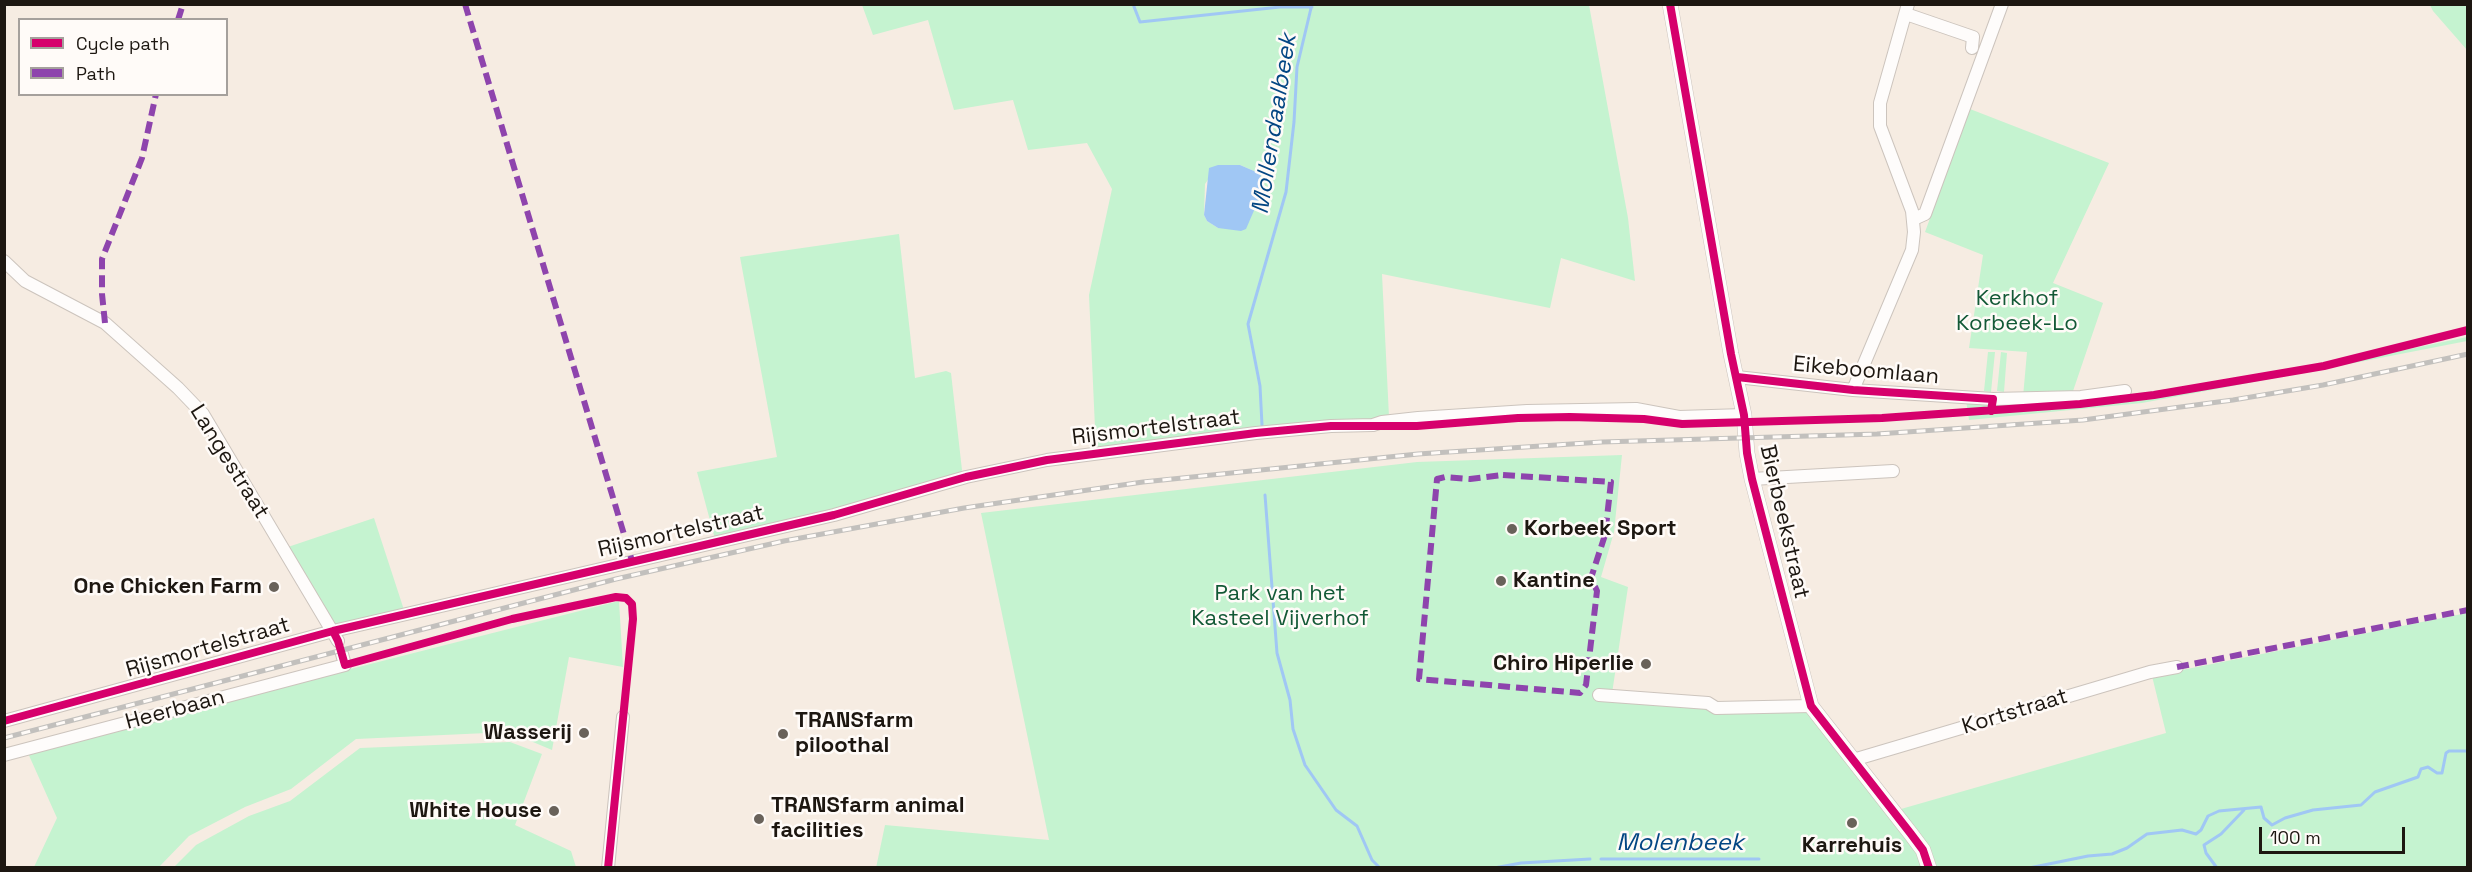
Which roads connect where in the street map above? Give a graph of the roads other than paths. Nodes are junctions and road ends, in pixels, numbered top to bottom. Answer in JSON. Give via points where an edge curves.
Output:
{"nodes":[{"id":1,"x":1670,"y":4,"type":"edge"},
{"id":2,"x":2002,"y":4,"type":"edge"},
{"id":3,"x":1907,"y":9,"type":"edge"},
{"id":4,"x":1972,"y":48,"type":"dead end"},
{"id":5,"x":1914,"y":219,"type":"junction"},
{"id":6,"x":4,"y":261,"type":"edge"},
{"id":7,"x":1737,"y":377,"type":"junction"},
{"id":8,"x":1853,"y":390,"type":"junction"},
{"id":9,"x":2125,"y":391,"type":"dead end"},
{"id":10,"x":1744,"y":415,"type":"junction"},
{"id":11,"x":1893,"y":471,"type":"dead end"},
{"id":12,"x":1752,"y":479,"type":"junction"},
{"id":13,"x":336,"y":636,"type":"junction"},
{"id":14,"x":343,"y":660,"type":"dead end"},
{"id":15,"x":2177,"y":667,"type":"dead end"},
{"id":16,"x":1599,"y":694,"type":"dead end"},
{"id":17,"x":1811,"y":706,"type":"junction"},
{"id":18,"x":623,"y":717,"type":"dead end"},
{"id":19,"x":4,"y":721,"type":"edge"},
{"id":20,"x":4,"y":755,"type":"edge"},
{"id":21,"x":1853,"y":760,"type":"junction"},
{"id":22,"x":608,"y":867,"type":"edge"},
{"id":23,"x":1929,"y":867,"type":"edge"}],
"edges":[{"from":1,"to":7,"type":"street","name":"Bierbeekstraat"},
{"from":2,"to":5,"type":"street","via":[[1925,214]]},
{"from":3,"to":4,"type":"street","via":[[1973,37]]},
{"from":3,"to":5,"type":"street","via":[[1880,103],[1881,126]]},
{"from":5,"to":8,"type":"street","name":"Eikeboomlaan","via":[[1912,250]]},
{"from":6,"to":13,"type":"street","name":"Langestraat","via":[[25,281],[105,323],[203,414]]},
{"from":7,"to":8,"type":"street","name":"Eikeboomlaan"},
{"from":7,"to":10,"type":"street","name":"Bierbeekstraat"},
{"from":8,"to":9,"type":"street","name":"Eikeboomlaan","via":[[1992,399],[2081,397]]},
{"from":10,"to":12,"type":"street","name":"Bierbeekstraat"},
{"from":10,"to":13,"type":"street","name":"Rijsmortelstraat","via":[[1678,417],[1636,409],[1527,411],[1391,421],[1373,426],[1331,426],[1047,460]]},
{"from":11,"to":12,"type":"street"},
{"from":12,"to":17,"type":"street","name":"Bierbeekstraat"},
{"from":13,"to":19,"type":"street","name":"Rijsmortelstraat"},
{"from":14,"to":20,"type":"street","name":"Heerbaan"},
{"from":15,"to":21,"type":"street","name":"Kortstraat"},
{"from":16,"to":17,"type":"street","via":[[1708,703],[1716,708]]},
{"from":17,"to":21,"type":"street","name":"Bierbeekstraat"},
{"from":18,"to":22,"type":"street"},
{"from":21,"to":23,"type":"street","name":"Bierbeekstraat","via":[[1923,850]]}]}
